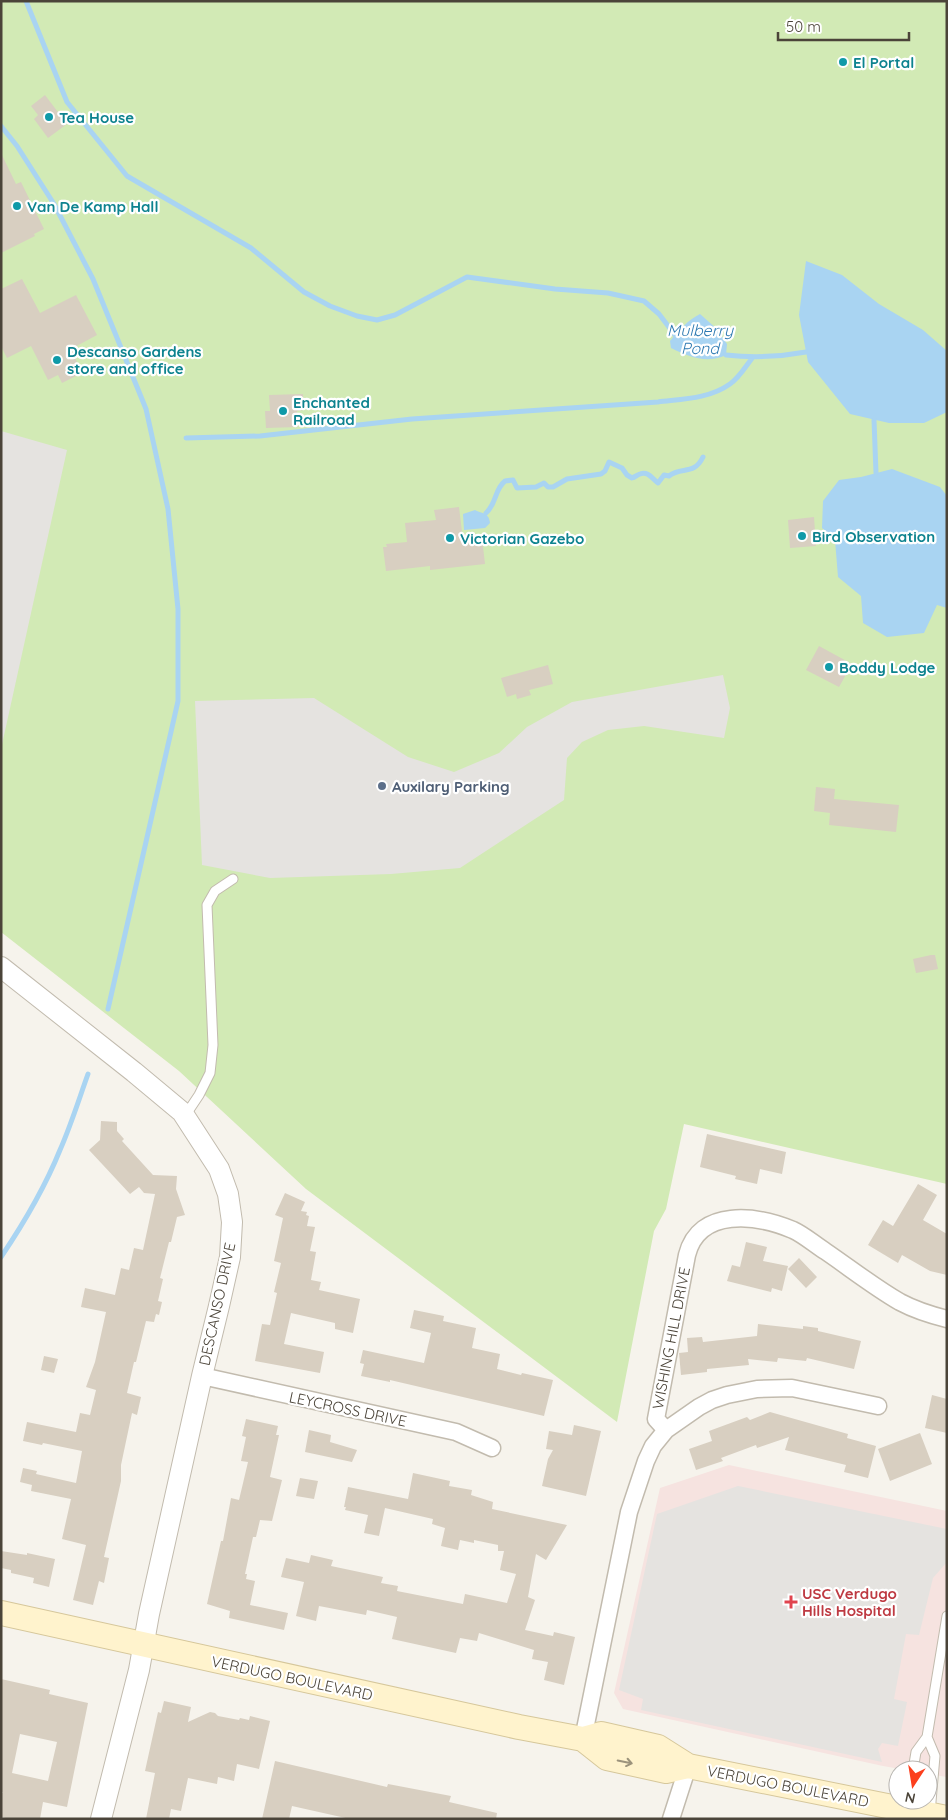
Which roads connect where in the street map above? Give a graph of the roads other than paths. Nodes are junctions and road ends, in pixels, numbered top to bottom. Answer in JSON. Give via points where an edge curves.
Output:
{"nodes":[{"id":1,"x":233,"y":880,"type":"dead end"},
{"id":2,"x":1,"y":967,"type":"edge"},
{"id":3,"x":185,"y":1117,"type":"junction"},
{"id":4,"x":947,"y":1319,"type":"edge"},
{"id":5,"x":202,"y":1376,"type":"junction"},
{"id":6,"x":878,"y":1406,"type":"dead end"},
{"id":7,"x":666,"y":1430,"type":"junction"},
{"id":8,"x":492,"y":1448,"type":"dead end"},
{"id":9,"x":1,"y":1613,"type":"edge"},
{"id":10,"x":947,"y":1616,"type":"edge"},
{"id":11,"x":143,"y":1645,"type":"junction"},
{"id":12,"x":927,"y":1737,"type":"junction"},
{"id":13,"x":583,"y":1739,"type":"junction"},
{"id":14,"x":915,"y":1760,"type":"edge"},
{"id":15,"x":688,"y":1766,"type":"junction"},
{"id":16,"x":933,"y":1813,"type":"edge"},
{"id":17,"x":101,"y":1819,"type":"edge"},
{"id":18,"x":671,"y":1819,"type":"edge"}],
"edges":[{"from":1,"to":3,"type":"lane","via":[[215,891],[208,905],[213,1045],[210,1074]]},
{"from":2,"to":3,"type":"street","name":"DESCANSO DRIVE","via":[[134,1072]]},
{"from":3,"to":5,"type":"street","name":"DESCANSO DRIVE","via":[[219,1169],[228,1194],[232,1222],[230,1256]]},
{"from":4,"to":7,"type":"street","name":"WISHING HILL DRIVE","via":[[901,1303],[794,1230],[731,1218],[709,1224],[696,1234],[687,1255],[656,1419]]},
{"from":5,"to":8,"type":"street","name":"LEYCROSS DRIVE","via":[[456,1432]]},
{"from":5,"to":11,"type":"street","name":"DESCANSO DRIVE"},
{"from":6,"to":7,"type":"street","via":[[792,1388],[756,1389],[712,1400]]},
{"from":7,"to":13,"type":"street","name":"WISHING HILL DRIVE","via":[[646,1462],[629,1512]]},
{"from":9,"to":11,"type":"main road","name":"VERDUGO BOULEVARD"},
{"from":10,"to":12,"type":"lane"},
{"from":11,"to":13,"type":"main road","name":"VERDUGO BOULEVARD"},
{"from":11,"to":17,"type":"street","name":"DESCANSO DRIVE"},
{"from":12,"to":14,"type":"lane","via":[[916,1752]]},
{"from":12,"to":16,"type":"lane","via":[[935,1756]]},
{"from":13,"to":15,"type":"main road","name":"VERDUGO BOULEVARD","via":[[607,1758],[666,1771]]},
{"from":15,"to":16,"type":"main road","name":"VERDUGO BOULEVARD"},
{"from":15,"to":18,"type":"street"}]}
